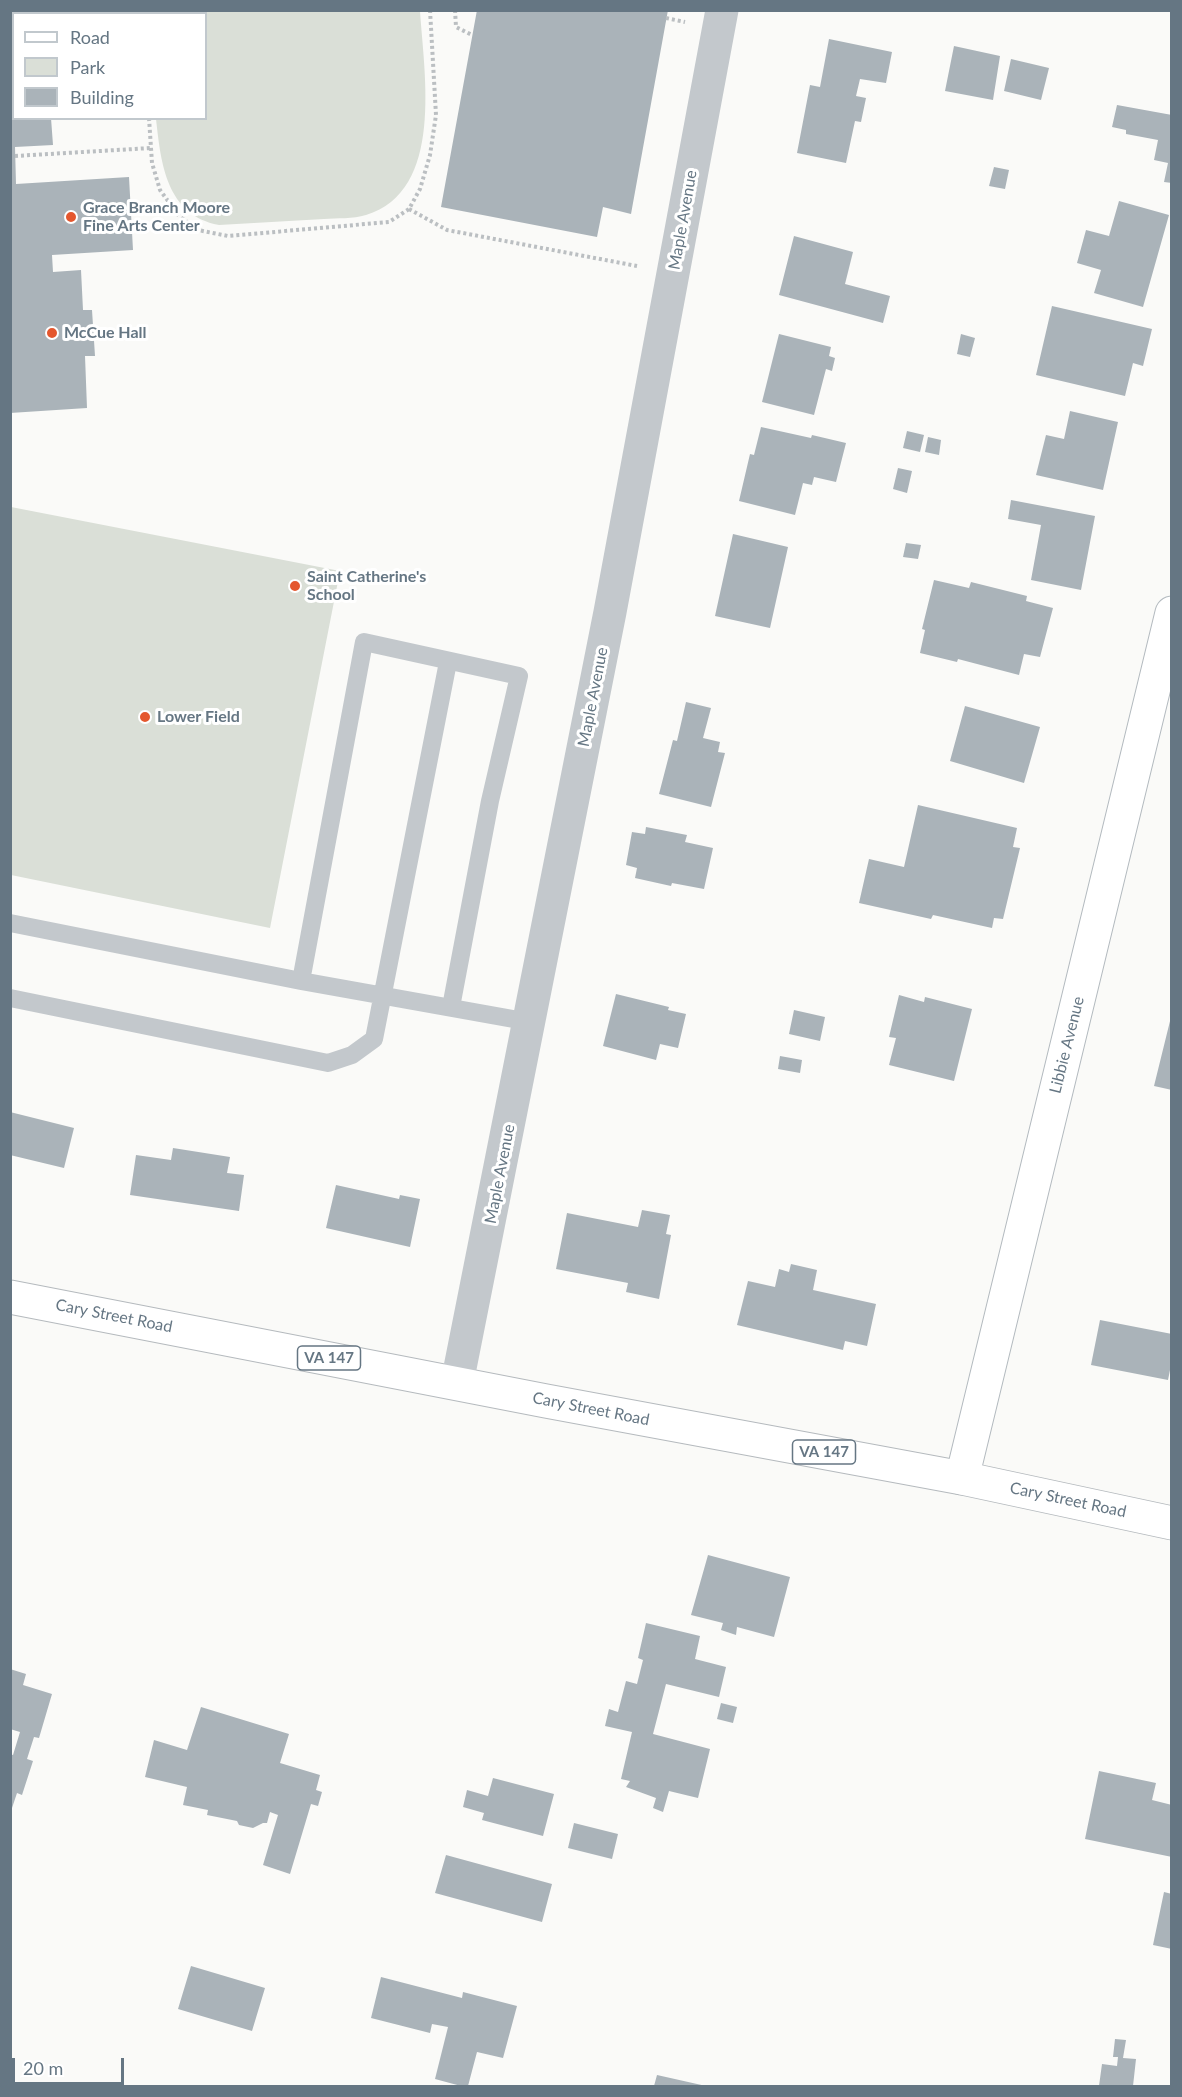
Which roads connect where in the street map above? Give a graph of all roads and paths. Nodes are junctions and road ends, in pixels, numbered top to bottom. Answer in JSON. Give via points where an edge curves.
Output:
{"nodes":[{"id":1,"x":430,"y":10,"type":"edge"},
{"id":2,"x":455,"y":10,"type":"edge"},
{"id":3,"x":722,"y":10,"type":"edge"},
{"id":4,"x":472,"y":35,"type":"dead end"},
{"id":5,"x":149,"y":120,"type":"edge"},
{"id":6,"x":151,"y":148,"type":"junction"},
{"id":7,"x":15,"y":156,"type":"dead end"},
{"id":8,"x":409,"y":209,"type":"junction"},
{"id":9,"x":673,"y":273,"type":"junction"},
{"id":10,"x":1172,"y":613,"type":"edge"},
{"id":11,"x":448,"y":662,"type":"junction"},
{"id":12,"x":10,"y":923,"type":"edge"},
{"id":13,"x":301,"y":981,"type":"junction"},
{"id":14,"x":383,"y":995,"type":"junction"},
{"id":15,"x":10,"y":998,"type":"edge"},
{"id":16,"x":451,"y":1007,"type":"junction"},
{"id":17,"x":530,"y":1022,"type":"junction"},
{"id":18,"x":10,"y":1297,"type":"edge"},
{"id":19,"x":457,"y":1383,"type":"junction"},
{"id":20,"x":962,"y":1478,"type":"junction"},
{"id":21,"x":1172,"y":1522,"type":"edge"}],
"edges":[{"from":1,"to":8,"type":"path","via":[[436,115],[420,189]]},
{"from":2,"to":4,"type":"path","via":[[456,27]]},
{"from":3,"to":9,"type":"street","name":"Maple Avenue"},
{"from":5,"to":6,"type":"path"},
{"from":6,"to":7,"type":"path"},
{"from":6,"to":8,"type":"path","via":[[160,190],[179,216],[198,230],[228,236],[389,222]]},
{"from":8,"to":9,"type":"path","via":[[447,230]]},
{"from":9,"to":17,"type":"street","name":"Maple Avenue"},
{"from":10,"to":20,"type":"main road","name":"Libbie Avenue"},
{"from":11,"to":13,"type":"lane","via":[[364,642]]},
{"from":11,"to":14,"type":"lane"},
{"from":11,"to":16,"type":"lane","via":[[519,676],[490,801]]},
{"from":12,"to":13,"type":"lane"},
{"from":13,"to":14,"type":"lane"},
{"from":14,"to":15,"type":"lane","via":[[374,1039],[352,1054],[328,1063]]},
{"from":14,"to":16,"type":"lane"},
{"from":16,"to":17,"type":"lane"},
{"from":17,"to":19,"type":"street","name":"Maple Avenue"},
{"from":18,"to":19,"type":"main road","name":"Cary Street Road","number":"VA 147"},
{"from":19,"to":20,"type":"main road","name":"Cary Street Road","number":"VA 147"},
{"from":20,"to":21,"type":"main road","name":"Cary Street Road","number":"VA 147"}]}
